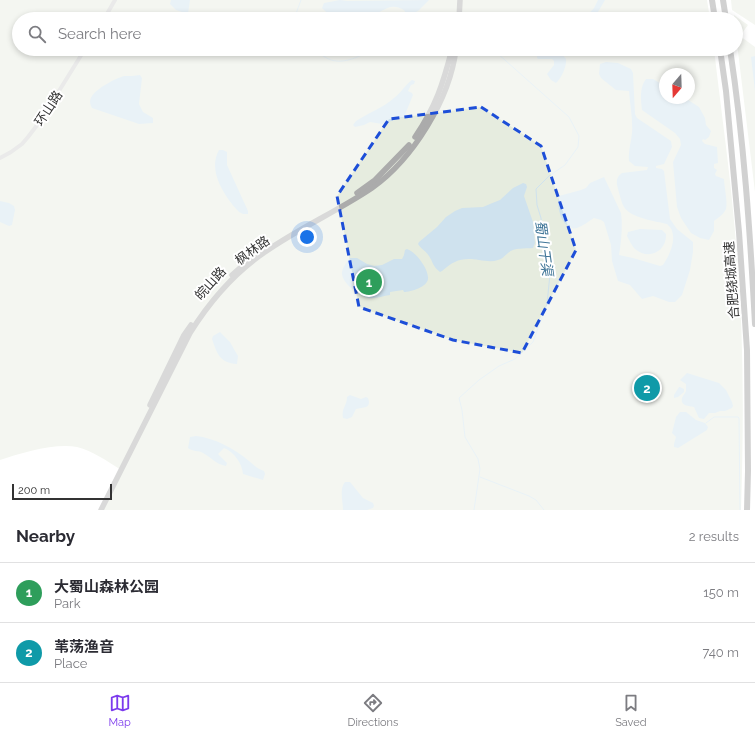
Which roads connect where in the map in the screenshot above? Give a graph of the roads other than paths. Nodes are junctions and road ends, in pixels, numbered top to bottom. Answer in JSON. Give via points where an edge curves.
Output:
{"nodes":[{"id":1,"x":115,"y":0,"type":"edge"},
{"id":2,"x":456,"y":0,"type":"edge"},
{"id":3,"x":460,"y":0,"type":"edge"},
{"id":4,"x":712,"y":0,"type":"edge"},
{"id":5,"x":723,"y":0,"type":"edge"},
{"id":6,"x":108,"y":12,"type":"edge"},
{"id":7,"x":456,"y":12,"type":"edge"},
{"id":8,"x":459,"y":12,"type":"edge"},
{"id":9,"x":714,"y":12,"type":"edge"},
{"id":10,"x":725,"y":12,"type":"edge"},
{"id":11,"x":81,"y":56,"type":"edge"},
{"id":12,"x":450,"y":56,"type":"edge"},
{"id":13,"x":455,"y":56,"type":"edge"},
{"id":14,"x":721,"y":56,"type":"edge"},
{"id":15,"x":731,"y":56,"type":"edge"},
{"id":16,"x":0,"y":158,"type":"edge"},
{"id":17,"x":755,"y":324,"type":"edge"},
{"id":18,"x":97,"y":510,"type":"edge"},
{"id":19,"x":101,"y":510,"type":"edge"},
{"id":20,"x":747,"y":510,"type":"edge"}],
"edges":[{"from":1,"to":6,"type":"street"},
{"from":2,"to":7,"type":"main road"},
{"from":3,"to":8,"type":"main road"},
{"from":4,"to":9,"type":"highway"},
{"from":5,"to":10,"type":"highway"},
{"from":11,"to":16,"type":"street","name":"环山路","via":[[28,137]]},
{"from":12,"to":18,"type":"main road","name":"皖山路","via":[[438,97],[424,124],[406,149],[370,184],[258,253],[210,298],[184,335]]},
{"from":13,"to":19,"type":"main road","name":"枫林路","via":[[438,108],[426,128],[393,169],[358,197],[266,251],[233,278],[202,314]]},
{"from":14,"to":20,"type":"highway","name":"合肥绕城高速","via":[[739,232],[747,350]]},
{"from":15,"to":17,"type":"highway","name":"合肥绕城高速","via":[[750,228]]}]}
